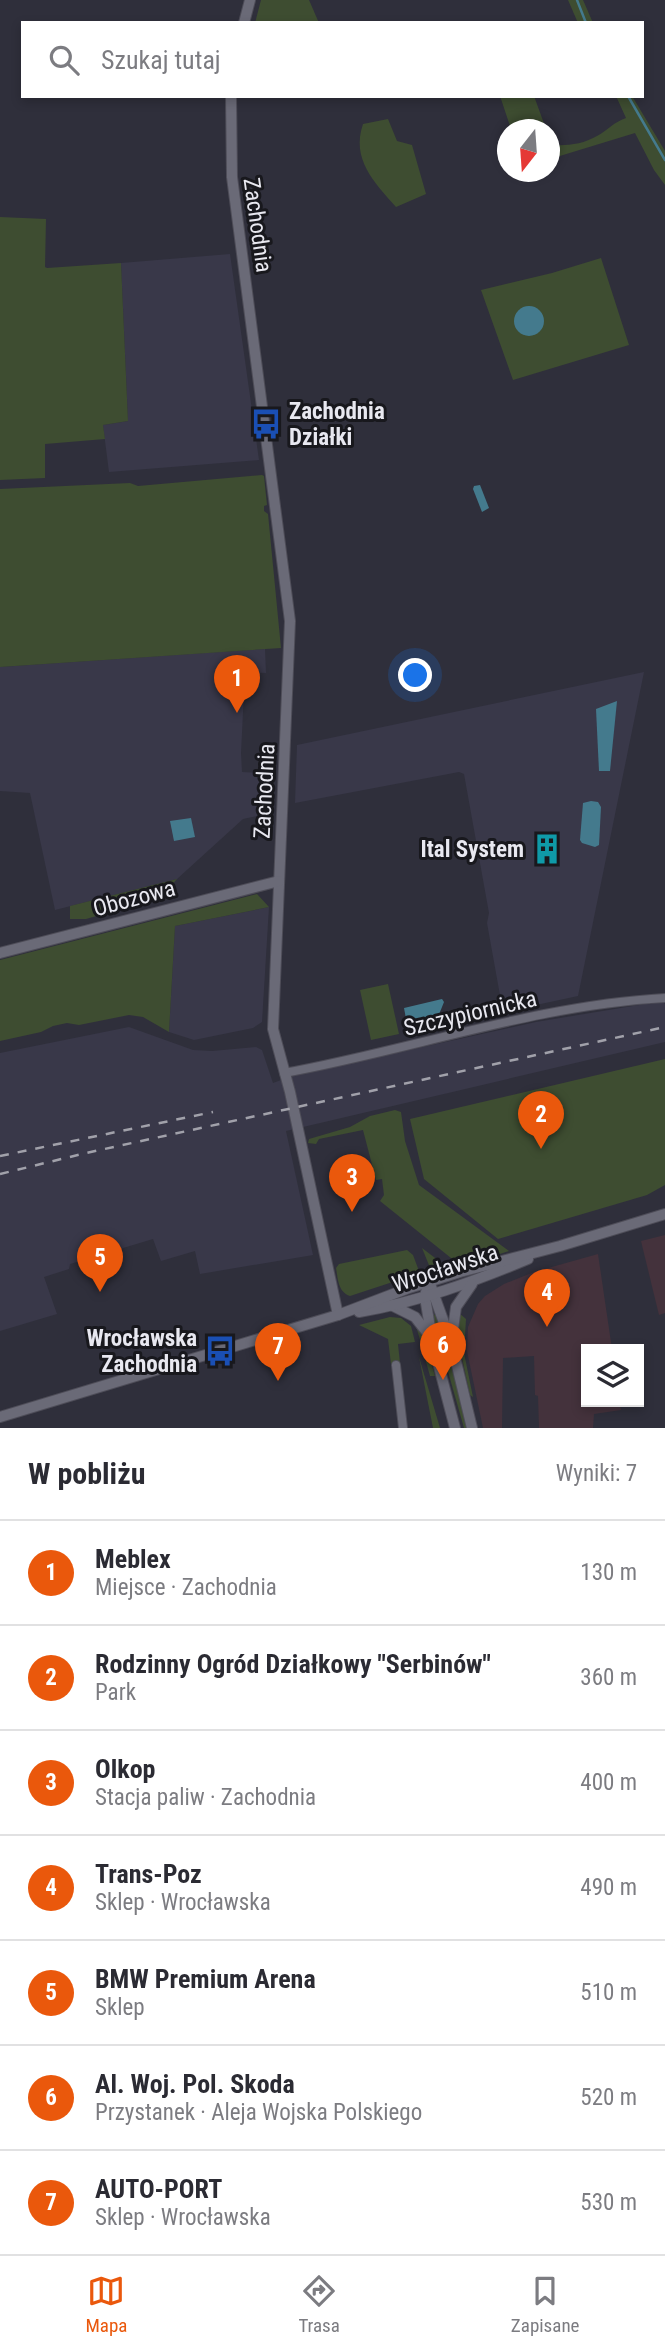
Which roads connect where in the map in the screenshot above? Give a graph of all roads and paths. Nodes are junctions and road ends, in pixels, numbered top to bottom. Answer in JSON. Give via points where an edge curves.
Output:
{"nodes":[{"id":1,"x":250,"y":0,"type":"edge"},
{"id":2,"x":245,"y":21,"type":"edge"},
{"id":3,"x":231,"y":98,"type":"edge"},
{"id":4,"x":279,"y":881,"type":"junction"},
{"id":5,"x":0,"y":953,"type":"edge"},
{"id":6,"x":665,"y":998,"type":"edge"},
{"id":7,"x":284,"y":1073,"type":"junction"},
{"id":8,"x":665,"y":1214,"type":"edge"},
{"id":9,"x":560,"y":1246,"type":"junction"},
{"id":10,"x":429,"y":1281,"type":"junction"},
{"id":11,"x":473,"y":1282,"type":"junction"},
{"id":12,"x":430,"y":1296,"type":"junction"},
{"id":13,"x":392,"y":1306,"type":"junction"},
{"id":14,"x":338,"y":1315,"type":"junction"},
{"id":15,"x":432,"y":1340,"type":"junction"},
{"id":16,"x":452,"y":1345,"type":"junction"},
{"id":17,"x":396,"y":1365,"type":"dead end"},
{"id":18,"x":0,"y":1417,"type":"edge"},
{"id":19,"x":403,"y":1428,"type":"edge"},
{"id":20,"x":455,"y":1428,"type":"edge"},
{"id":21,"x":472,"y":1428,"type":"edge"}],
"edges":[{"from":1,"to":2,"type":"street"},
{"from":3,"to":4,"type":"street","name":"Zachodnia","via":[[232,177],[289,609]]},
{"from":4,"to":5,"type":"street","name":"Obozowa"},
{"from":4,"to":7,"type":"street","name":"Zachodnia","via":[[272,1020]]},
{"from":6,"to":7,"type":"street","name":"Szczypiornicka","via":[[528,1018]]},
{"from":7,"to":14,"type":"street","name":"Zachodnia"},
{"from":8,"to":9,"type":"street","name":"Wrocławska"},
{"from":9,"to":10,"type":"street","name":"Wrocławska"},
{"from":9,"to":11,"type":"street","name":"Wrocławska"},
{"from":10,"to":12,"type":"street"},
{"from":10,"to":14,"type":"street","name":"Wrocławska"},
{"from":11,"to":12,"type":"street","name":"Wrocławska"},
{"from":11,"to":16,"type":"street","via":[[456,1307]]},
{"from":12,"to":13,"type":"street","name":"Wrocławska"},
{"from":12,"to":15,"type":"street"},
{"from":12,"to":16,"type":"street"},
{"from":13,"to":14,"type":"street","name":"Wrocławska"},
{"from":13,"to":15,"type":"street","via":[[415,1317]]},
{"from":14,"to":18,"type":"street","name":"Wrocławska"},
{"from":15,"to":20,"type":"street"},
{"from":16,"to":21,"type":"street"},
{"from":17,"to":19,"type":"street"}]}
